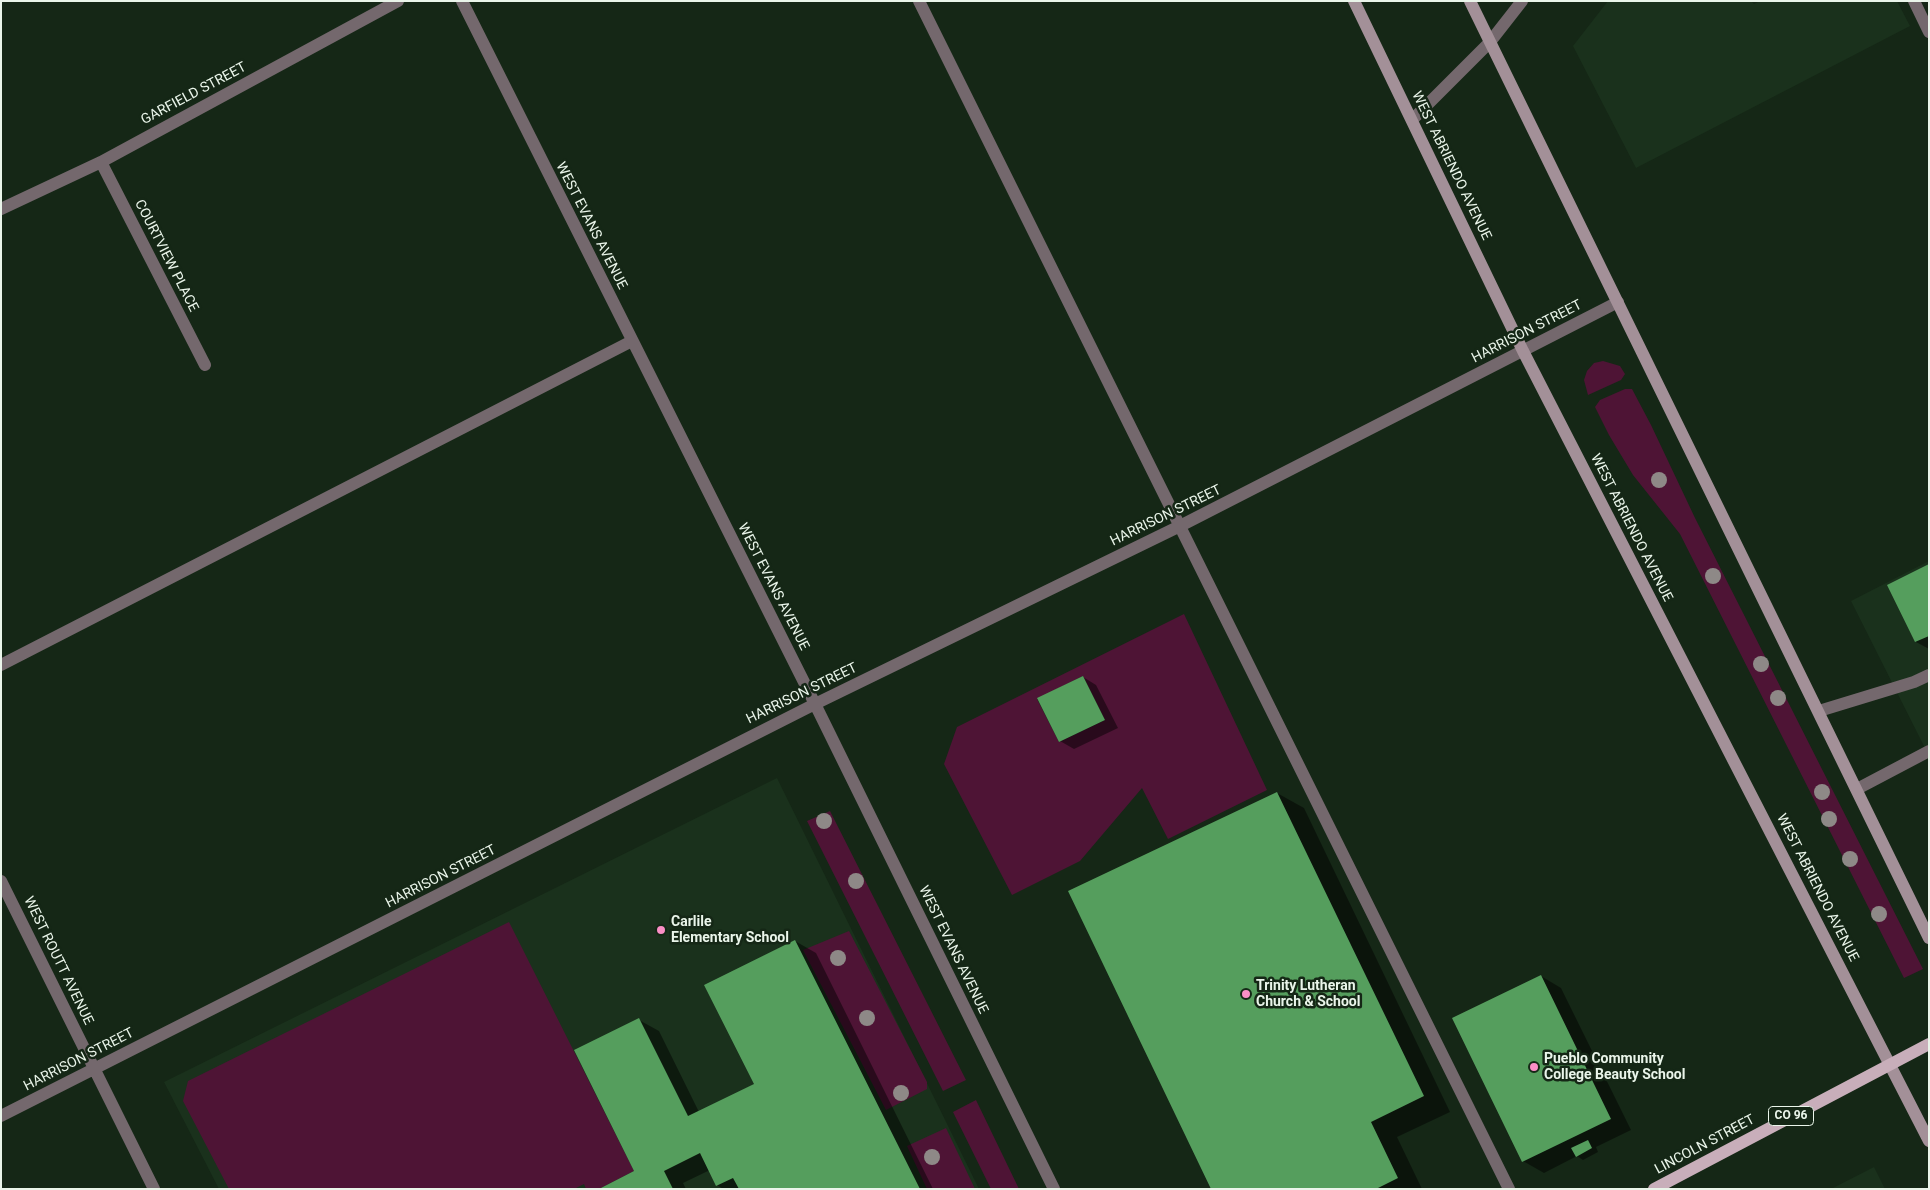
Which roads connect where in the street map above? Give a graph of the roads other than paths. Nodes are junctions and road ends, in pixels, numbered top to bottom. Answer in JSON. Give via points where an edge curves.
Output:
{"nodes":[{"id":1,"x":398,"y":1,"type":"edge"},
{"id":2,"x":462,"y":1,"type":"edge"},
{"id":3,"x":919,"y":1,"type":"edge"},
{"id":4,"x":1354,"y":1,"type":"edge"},
{"id":5,"x":1470,"y":1,"type":"edge"},
{"id":6,"x":1522,"y":1,"type":"edge"},
{"id":7,"x":1914,"y":1,"type":"edge"},
{"id":8,"x":1929,"y":32,"type":"edge"},
{"id":9,"x":1490,"y":42,"type":"junction"},
{"id":10,"x":1412,"y":120,"type":"junction"},
{"id":11,"x":101,"y":162,"type":"junction"},
{"id":12,"x":1,"y":209,"type":"edge"},
{"id":13,"x":1618,"y":302,"type":"junction"},
{"id":14,"x":632,"y":341,"type":"junction"},
{"id":15,"x":1524,"y":351,"type":"junction"},
{"id":16,"x":205,"y":365,"type":"dead end"},
{"id":17,"x":1180,"y":526,"type":"junction"},
{"id":18,"x":1,"y":664,"type":"edge"},
{"id":19,"x":1929,"y":676,"type":"edge"},
{"id":20,"x":815,"y":704,"type":"junction"},
{"id":21,"x":1819,"y":711,"type":"junction"},
{"id":22,"x":1929,"y":751,"type":"edge"},
{"id":23,"x":1857,"y":789,"type":"junction"},
{"id":24,"x":1,"y":881,"type":"edge"},
{"id":25,"x":1929,"y":938,"type":"edge"},
{"id":26,"x":1929,"y":1044,"type":"edge"},
{"id":27,"x":1891,"y":1064,"type":"junction"},
{"id":28,"x":94,"y":1069,"type":"junction"},
{"id":29,"x":1,"y":1116,"type":"edge"},
{"id":30,"x":1929,"y":1141,"type":"edge"},
{"id":31,"x":154,"y":1189,"type":"edge"},
{"id":32,"x":1054,"y":1189,"type":"edge"},
{"id":33,"x":1510,"y":1189,"type":"edge"},
{"id":34,"x":1654,"y":1189,"type":"edge"}],
"edges":[{"from":1,"to":11,"type":"street","name":"GARFIELD STREET"},
{"from":2,"to":14,"type":"street","name":"WEST EVANS AVENUE"},
{"from":3,"to":17,"type":"street"},
{"from":4,"to":10,"type":"street","name":"WEST ABRIENDO AVENUE"},
{"from":5,"to":9,"type":"street"},
{"from":6,"to":9,"type":"street"},
{"from":7,"to":8,"type":"street"},
{"from":9,"to":10,"type":"street"},
{"from":9,"to":13,"type":"street"},
{"from":10,"to":15,"type":"street","name":"WEST ABRIENDO AVENUE"},
{"from":11,"to":12,"type":"street","name":"GARFIELD STREET"},
{"from":11,"to":16,"type":"street","name":"COURTVIEW PLACE"},
{"from":13,"to":15,"type":"street","name":"HARRISON STREET"},
{"from":13,"to":21,"type":"street"},
{"from":14,"to":18,"type":"street"},
{"from":14,"to":20,"type":"street","name":"WEST EVANS AVENUE"},
{"from":15,"to":17,"type":"street","name":"HARRISON STREET"},
{"from":15,"to":27,"type":"street","name":"WEST ABRIENDO AVENUE"},
{"from":17,"to":20,"type":"street","name":"HARRISON STREET"},
{"from":17,"to":33,"type":"street"},
{"from":19,"to":21,"type":"street"},
{"from":20,"to":28,"type":"street","name":"HARRISON STREET"},
{"from":20,"to":32,"type":"street","name":"WEST EVANS AVENUE"},
{"from":21,"to":23,"type":"street"},
{"from":22,"to":23,"type":"street"},
{"from":23,"to":25,"type":"street"},
{"from":24,"to":28,"type":"street","name":"WEST ROUTT AVENUE"},
{"from":26,"to":27,"type":"main road","name":"LINCOLN STREET","number":"CO 96"},
{"from":27,"to":30,"type":"street","name":"WEST ABRIENDO AVENUE"},
{"from":27,"to":34,"type":"main road","name":"LINCOLN STREET","number":"CO 96"},
{"from":28,"to":29,"type":"street","name":"HARRISON STREET"},
{"from":28,"to":31,"type":"street","name":"WEST ROUTT AVENUE"}]}
